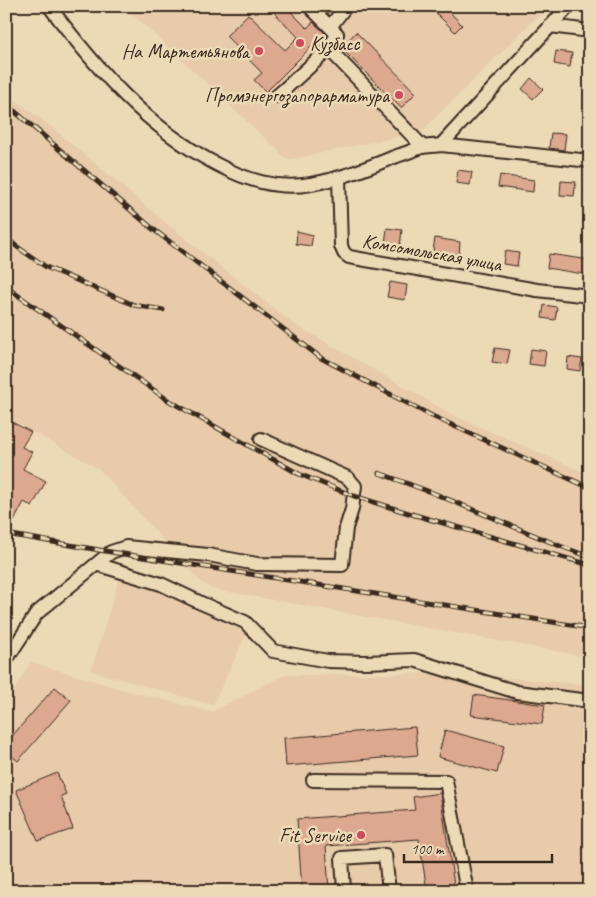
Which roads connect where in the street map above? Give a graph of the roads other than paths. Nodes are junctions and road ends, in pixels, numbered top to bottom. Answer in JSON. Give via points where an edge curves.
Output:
{"nodes":[{"id":1,"x":49,"y":6,"type":"edge"},
{"id":2,"x":309,"y":6,"type":"edge"},
{"id":3,"x":346,"y":6,"type":"edge"},
{"id":4,"x":569,"y":6,"type":"edge"},
{"id":5,"x":550,"y":26,"type":"junction"},
{"id":6,"x":330,"y":27,"type":"junction"},
{"id":7,"x":590,"y":31,"type":"edge"},
{"id":8,"x":329,"y":49,"type":"junction"},
{"id":9,"x":277,"y":96,"type":"dead end"},
{"id":10,"x":441,"y":145,"type":"junction"},
{"id":11,"x":423,"y":147,"type":"junction"},
{"id":12,"x":590,"y":161,"type":"edge"},
{"id":13,"x":339,"y":178,"type":"junction"},
{"id":14,"x":590,"y":296,"type":"edge"},
{"id":15,"x":261,"y":439,"type":"dead end"},
{"id":16,"x":96,"y":564,"type":"junction"},
{"id":17,"x":6,"y":660,"type":"edge"},
{"id":18,"x":590,"y":701,"type":"edge"},
{"id":19,"x":313,"y":780,"type":"dead end"},
{"id":20,"x":344,"y":891,"type":"edge"},
{"id":21,"x":389,"y":891,"type":"edge"},
{"id":22,"x":467,"y":891,"type":"edge"}],
"edges":[{"from":1,"to":13,"type":"street","via":[[80,46],[140,111],[207,160],[260,182],[287,187]]},
{"from":2,"to":6,"type":"street"},
{"from":3,"to":6,"type":"street"},
{"from":4,"to":5,"type":"street"},
{"from":5,"to":7,"type":"street"},
{"from":5,"to":10,"type":"street"},
{"from":6,"to":8,"type":"street","via":[[337,34]]},
{"from":8,"to":9,"type":"street"},
{"from":8,"to":11,"type":"street"},
{"from":10,"to":11,"type":"street"},
{"from":10,"to":12,"type":"street"},
{"from":11,"to":13,"type":"street"},
{"from":13,"to":14,"type":"street","name":"Комсомольская улица","via":[[341,246],[349,257],[537,290]]},
{"from":15,"to":16,"type":"street","via":[[348,478],[355,486],[342,565],[257,564],[208,555],[126,547],[111,552]]},
{"from":16,"to":17,"type":"street","via":[[37,613]]},
{"from":16,"to":18,"type":"street","via":[[161,584],[245,622],[273,651],[328,661],[414,660],[516,692]]},
{"from":19,"to":22,"type":"street","via":[[446,781]]},
{"from":20,"to":21,"type":"street","via":[[342,858],[385,855]]}]}
